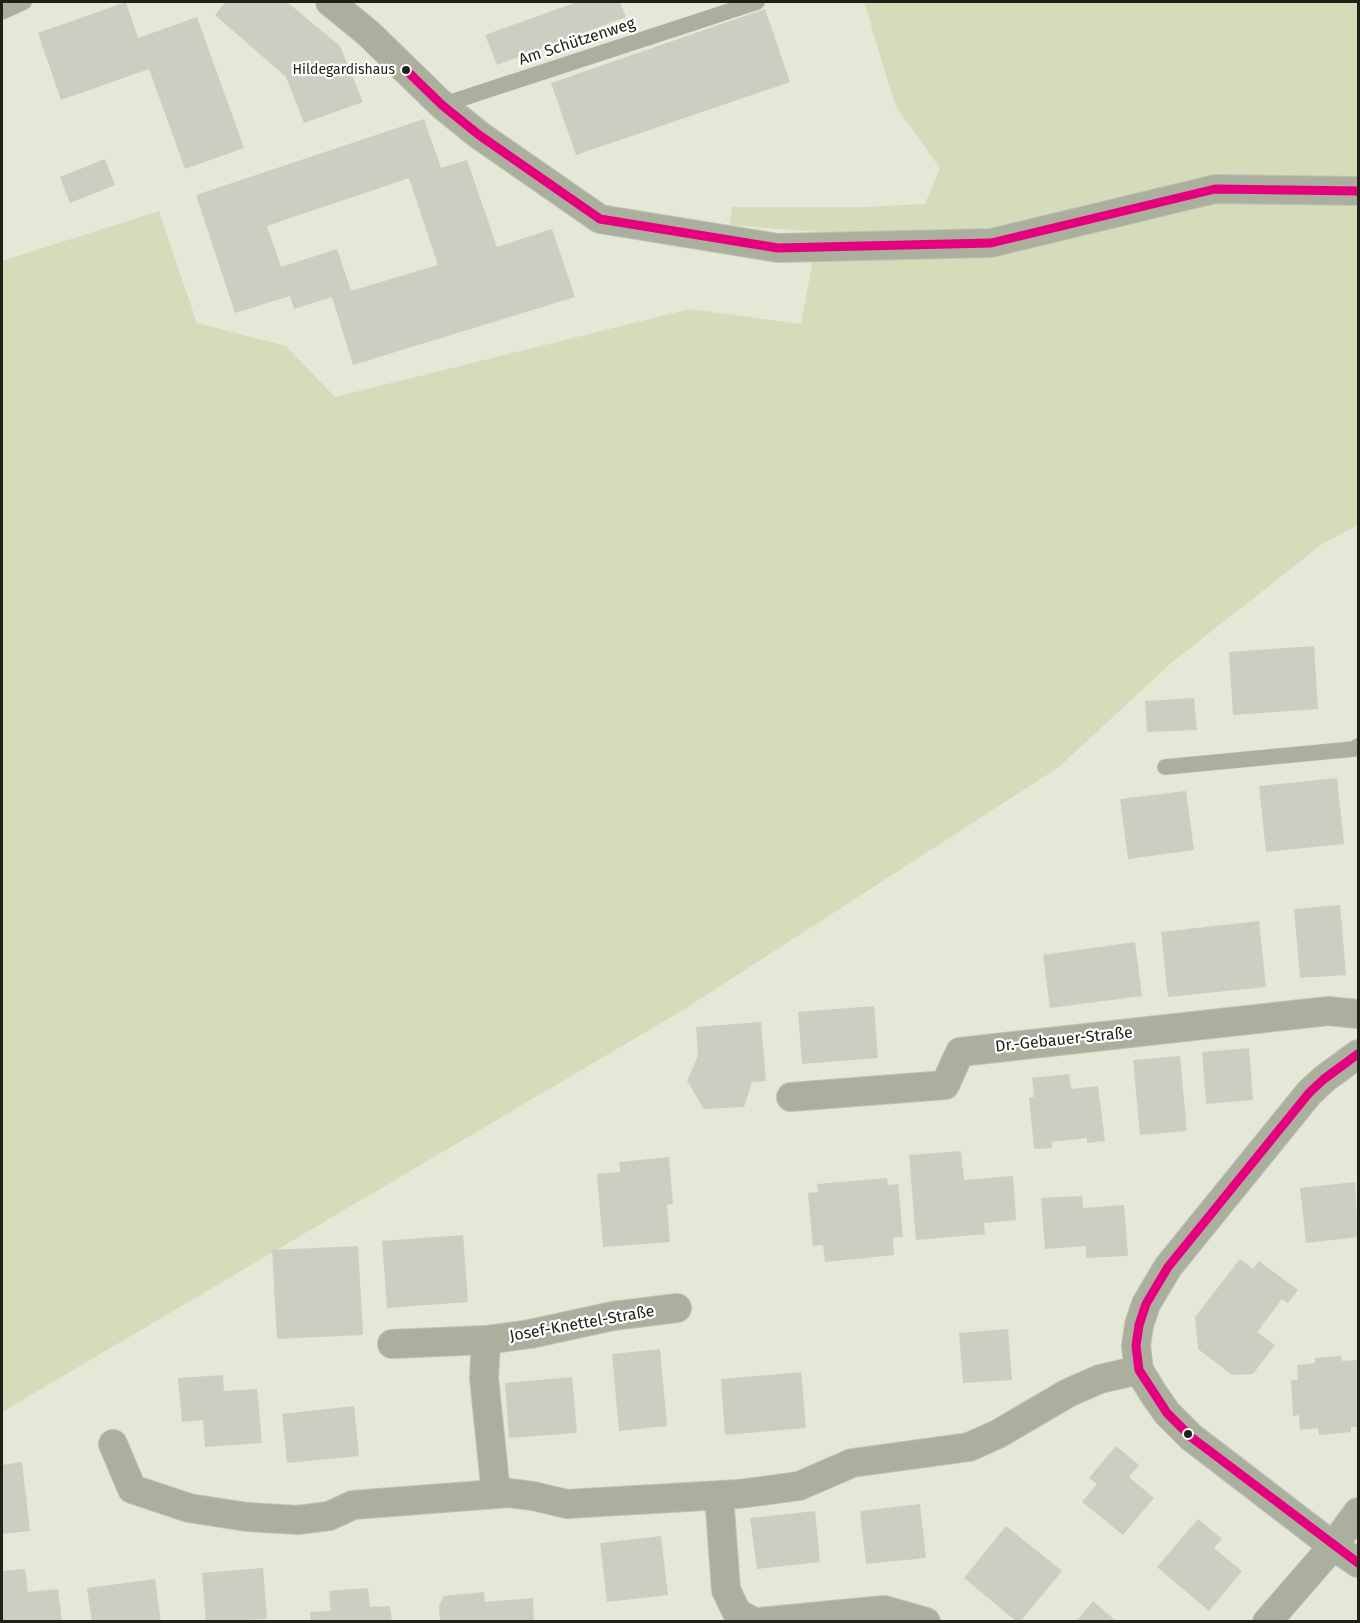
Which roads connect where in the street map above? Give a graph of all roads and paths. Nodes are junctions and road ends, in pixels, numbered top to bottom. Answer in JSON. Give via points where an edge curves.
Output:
{"nodes":[{"id":1,"x":24,"y":2,"type":"edge"},
{"id":2,"x":330,"y":2,"type":"edge"},
{"id":3,"x":757,"y":2,"type":"edge"},
{"id":4,"x":2,"y":12,"type":"edge"},
{"id":5,"x":442,"y":105,"type":"junction"},
{"id":6,"x":1359,"y":191,"type":"edge"},
{"id":7,"x":1359,"y":746,"type":"edge"},
{"id":8,"x":1165,"y":767,"type":"dead end"},
{"id":9,"x":1359,"y":1014,"type":"edge"},
{"id":10,"x":1359,"y":1054,"type":"edge"},
{"id":11,"x":790,"y":1097,"type":"dead end"},
{"id":12,"x":677,"y":1308,"type":"dead end"},
{"id":13,"x":486,"y":1340,"type":"junction"},
{"id":14,"x":392,"y":1344,"type":"dead end"},
{"id":15,"x":1139,"y":1370,"type":"junction"},
{"id":16,"x":113,"y":1444,"type":"dead end"},
{"id":17,"x":496,"y":1494,"type":"junction"},
{"id":18,"x":719,"y":1495,"type":"junction"},
{"id":19,"x":1359,"y":1512,"type":"edge"},
{"id":20,"x":1333,"y":1546,"type":"junction"},
{"id":21,"x":1359,"y":1563,"type":"edge"},
{"id":22,"x":754,"y":1622,"type":"edge"},
{"id":23,"x":759,"y":1622,"type":"edge"},
{"id":24,"x":926,"y":1622,"type":"edge"},
{"id":25,"x":1267,"y":1622,"type":"edge"}],
"edges":[{"from":1,"to":4,"type":"lane"},
{"from":2,"to":5,"type":"street"},
{"from":3,"to":5,"type":"lane","name":"Am Schützenweg"},
{"from":5,"to":6,"type":"street","via":[[600,219],[778,248],[991,243],[1215,189]]},
{"from":7,"to":8,"type":"lane"},
{"from":9,"to":11,"type":"street","name":"Dr.-Gebauer-Straße","via":[[1328,1011],[960,1052],[945,1085]]},
{"from":10,"to":15,"type":"street","via":[[1309,1093],[1168,1267],[1146,1304],[1139,1325]]},
{"from":12,"to":13,"type":"street","name":"Josef-Knettel-Straße"},
{"from":13,"to":14,"type":"street","name":"Josef-Knettel-Straße"},
{"from":13,"to":17,"type":"street","name":"Josef-Knettel-Straße","via":[[484,1378]]},
{"from":15,"to":18,"type":"street","via":[[1100,1379],[1068,1393],[969,1447],[852,1463],[799,1486]]},
{"from":15,"to":20,"type":"street","via":[[1152,1394],[1191,1437]]},
{"from":16,"to":17,"type":"street","via":[[132,1489],[189,1509],[247,1517],[298,1520],[329,1516],[353,1505]]},
{"from":17,"to":18,"type":"street","via":[[533,1496],[567,1504]]},
{"from":18,"to":22,"type":"street","via":[[726,1590],[737,1613]]},
{"from":19,"to":20,"type":"street"},
{"from":20,"to":21,"type":"street"},
{"from":20,"to":25,"type":"street"},
{"from":23,"to":24,"type":"street","via":[[884,1610]]}]}
